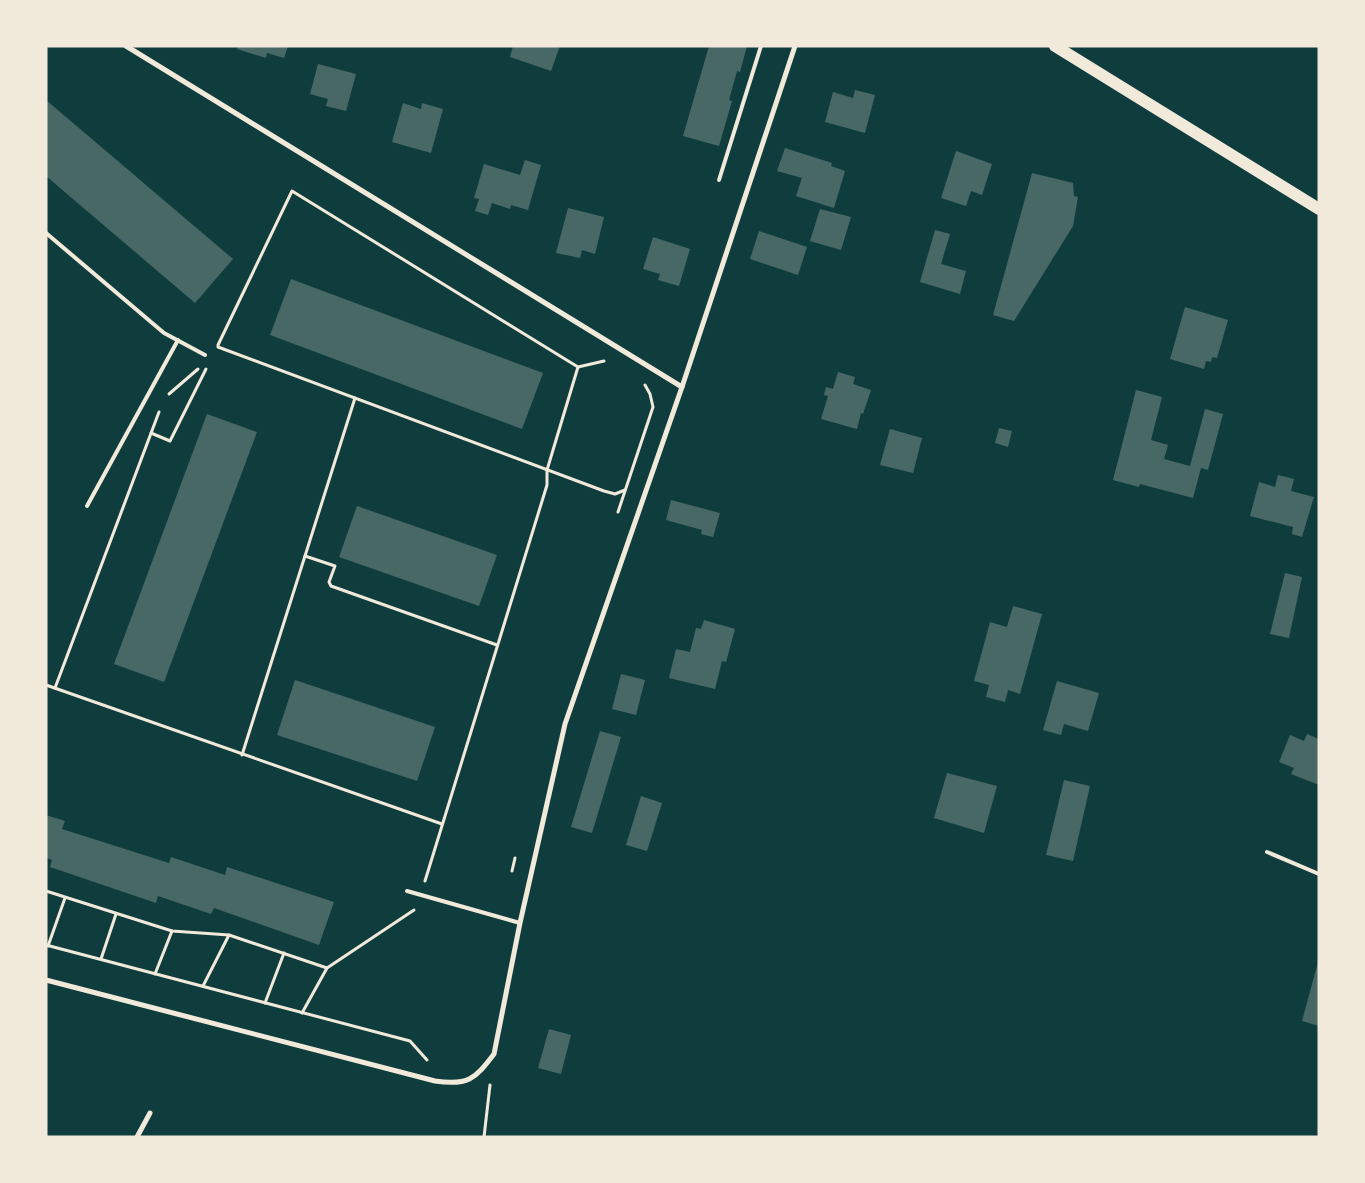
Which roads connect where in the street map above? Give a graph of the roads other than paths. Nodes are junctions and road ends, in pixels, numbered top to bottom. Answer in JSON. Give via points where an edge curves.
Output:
{"nodes":[{"id":1,"x":126,"y":46,"type":"edge"},
{"id":2,"x":761,"y":46,"type":"edge"},
{"id":3,"x":795,"y":46,"type":"edge"},
{"id":4,"x":1055,"y":46,"type":"edge"},
{"id":5,"x":719,"y":180,"type":"dead end"},
{"id":6,"x":1319,"y":209,"type":"edge"},
{"id":7,"x":46,"y":234,"type":"edge"},
{"id":8,"x":178,"y":340,"type":"junction"},
{"id":9,"x":205,"y":355,"type":"dead end"},
{"id":10,"x":682,"y":387,"type":"junction"},
{"id":11,"x":87,"y":506,"type":"dead end"},
{"id":12,"x":1267,"y":852,"type":"dead end"},
{"id":13,"x":1319,"y":874,"type":"edge"},
{"id":14,"x":408,"y":892,"type":"dead end"},
{"id":15,"x":520,"y":922,"type":"junction"},
{"id":16,"x":46,"y":980,"type":"edge"},
{"id":17,"x":150,"y":1113,"type":"dead end"},
{"id":18,"x":137,"y":1137,"type":"edge"}],
"edges":[{"from":1,"to":10,"type":"street"},
{"from":2,"to":5,"type":"lane"},
{"from":3,"to":10,"type":"street"},
{"from":4,"to":6,"type":"main road"},
{"from":7,"to":8,"type":"lane","via":[[164,333]]},
{"from":8,"to":9,"type":"lane"},
{"from":8,"to":11,"type":"lane"},
{"from":10,"to":15,"type":"street","via":[[565,724]]},
{"from":12,"to":13,"type":"lane"},
{"from":14,"to":15,"type":"lane"},
{"from":15,"to":16,"type":"street","via":[[494,1054],[468,1080],[453,1084]]},
{"from":17,"to":18,"type":"street"}]}
